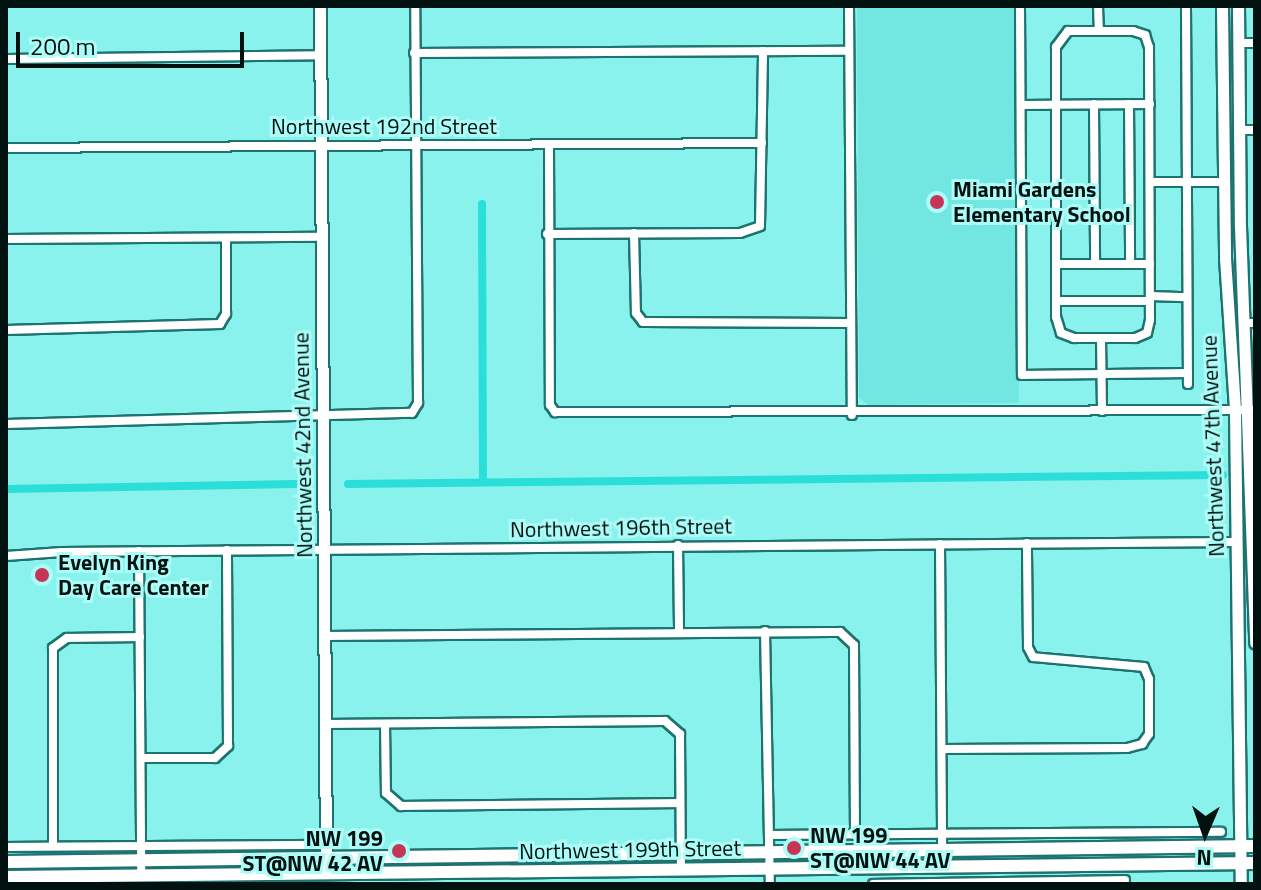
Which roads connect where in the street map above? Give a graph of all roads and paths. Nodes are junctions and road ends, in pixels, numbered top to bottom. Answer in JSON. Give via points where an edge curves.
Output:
{"nodes":[{"id":1,"x":320,"y":6,"type":"edge"},
{"id":2,"x":415,"y":6,"type":"edge"},
{"id":3,"x":849,"y":6,"type":"edge"},
{"id":4,"x":1020,"y":6,"type":"edge"},
{"id":5,"x":1098,"y":6,"type":"edge"},
{"id":6,"x":1186,"y":6,"type":"edge"},
{"id":7,"x":1222,"y":6,"type":"edge"},
{"id":8,"x":1238,"y":6,"type":"edge"},
{"id":9,"x":1099,"y":31,"type":"junction"},
{"id":10,"x":1238,"y":43,"type":"junction"},
{"id":11,"x":1255,"y":43,"type":"edge"},
{"id":12,"x":763,"y":51,"type":"junction"},
{"id":13,"x":849,"y":51,"type":"junction"},
{"id":14,"x":414,"y":53,"type":"junction"},
{"id":15,"x":320,"y":55,"type":"junction"},
{"id":16,"x":6,"y":59,"type":"edge"},
{"id":17,"x":1094,"y":104,"type":"junction"},
{"id":18,"x":1129,"y":104,"type":"junction"},
{"id":19,"x":1150,"y":104,"type":"junction"},
{"id":20,"x":1021,"y":105,"type":"junction"},
{"id":21,"x":1056,"y":105,"type":"junction"},
{"id":22,"x":1222,"y":110,"type":"junction"},
{"id":23,"x":1239,"y":130,"type":"junction"},
{"id":24,"x":1255,"y":130,"type":"edge"},
{"id":25,"x":762,"y":143,"type":"junction"},
{"id":26,"x":415,"y":144,"type":"junction"},
{"id":27,"x":549,"y":145,"type":"junction"},
{"id":28,"x":321,"y":146,"type":"junction"},
{"id":29,"x":6,"y":148,"type":"edge"},
{"id":30,"x":1150,"y":182,"type":"junction"},
{"id":31,"x":1186,"y":182,"type":"junction"},
{"id":32,"x":1223,"y":182,"type":"junction"},
{"id":33,"x":1239,"y":205,"type":"junction"},
{"id":34,"x":634,"y":233,"type":"junction"},
{"id":35,"x":547,"y":234,"type":"junction"},
{"id":36,"x":321,"y":237,"type":"junction"},
{"id":37,"x":226,"y":238,"type":"junction"},
{"id":38,"x":6,"y":239,"type":"edge"},
{"id":39,"x":1058,"y":264,"type":"junction"},
{"id":40,"x":1095,"y":264,"type":"junction"},
{"id":41,"x":1130,"y":264,"type":"junction"},
{"id":42,"x":1150,"y":264,"type":"junction"},
{"id":43,"x":1187,"y":297,"type":"junction"},
{"id":44,"x":1150,"y":299,"type":"junction"},
{"id":45,"x":1056,"y":300,"type":"junction"},
{"id":46,"x":850,"y":323,"type":"junction"},
{"id":47,"x":1250,"y":323,"type":"edge"},
{"id":48,"x":6,"y":330,"type":"edge"},
{"id":49,"x":1101,"y":338,"type":"junction"},
{"id":50,"x":1188,"y":373,"type":"junction"},
{"id":51,"x":1101,"y":374,"type":"junction"},
{"id":52,"x":1188,"y":384,"type":"dead end"},
{"id":53,"x":1235,"y":410,"type":"junction"},
{"id":54,"x":1253,"y":410,"type":"edge"},
{"id":55,"x":1102,"y":411,"type":"junction"},
{"id":56,"x":852,"y":415,"type":"junction"},
{"id":57,"x":322,"y":418,"type":"junction"},
{"id":58,"x":6,"y":424,"type":"edge"},
{"id":59,"x":1253,"y":498,"type":"edge"},
{"id":60,"x":1236,"y":542,"type":"junction"},
{"id":61,"x":1027,"y":543,"type":"junction"},
{"id":62,"x":940,"y":544,"type":"junction"},
{"id":63,"x":678,"y":545,"type":"junction"},
{"id":64,"x":324,"y":549,"type":"junction"},
{"id":65,"x":227,"y":550,"type":"junction"},
{"id":66,"x":139,"y":551,"type":"junction"},
{"id":67,"x":6,"y":556,"type":"edge"},
{"id":68,"x":1236,"y":569,"type":"junction"},
{"id":69,"x":1254,"y":585,"type":"edge"},
{"id":70,"x":765,"y":631,"type":"junction"},
{"id":71,"x":679,"y":632,"type":"junction"},
{"id":72,"x":324,"y":636,"type":"junction"},
{"id":73,"x":140,"y":637,"type":"junction"},
{"id":74,"x":1255,"y":643,"type":"edge"},
{"id":75,"x":325,"y":724,"type":"junction"},
{"id":76,"x":385,"y":724,"type":"junction"},
{"id":77,"x":942,"y":749,"type":"junction"},
{"id":78,"x":141,"y":758,"type":"junction"},
{"id":79,"x":680,"y":803,"type":"junction"},
{"id":80,"x":1221,"y":832,"type":"dead end"},
{"id":81,"x":769,"y":835,"type":"junction"},
{"id":82,"x":855,"y":835,"type":"junction"},
{"id":83,"x":941,"y":835,"type":"junction"},
{"id":84,"x":141,"y":845,"type":"junction"},
{"id":85,"x":53,"y":846,"type":"junction"},
{"id":86,"x":1240,"y":846,"type":"junction"},
{"id":87,"x":1255,"y":846,"type":"edge"},
{"id":88,"x":6,"y":847,"type":"edge"},
{"id":89,"x":327,"y":851,"type":"junction"},
{"id":90,"x":942,"y":851,"type":"junction"},
{"id":91,"x":769,"y":853,"type":"junction"},
{"id":92,"x":681,"y":854,"type":"junction"},
{"id":93,"x":141,"y":860,"type":"junction"},
{"id":94,"x":6,"y":862,"type":"edge"},
{"id":95,"x":1240,"y":863,"type":"junction"},
{"id":96,"x":1255,"y":863,"type":"edge"},
{"id":97,"x":1125,"y":865,"type":"junction"},
{"id":98,"x":942,"y":867,"type":"junction"},
{"id":99,"x":681,"y":869,"type":"junction"},
{"id":100,"x":769,"y":869,"type":"junction"},
{"id":101,"x":141,"y":876,"type":"junction"},
{"id":102,"x":6,"y":877,"type":"edge"},
{"id":103,"x":326,"y":879,"type":"edge"},
{"id":104,"x":1125,"y":882,"type":"edge"},
{"id":105,"x":770,"y":884,"type":"edge"},
{"id":106,"x":873,"y":884,"type":"edge"},
{"id":107,"x":1241,"y":884,"type":"edge"}],
"edges":[{"from":1,"to":15,"type":"main road","name":"Northwest 42nd Avenue"},
{"from":2,"to":14,"type":"street"},
{"from":3,"to":13,"type":"street"},
{"from":4,"to":20,"type":"street"},
{"from":5,"to":9,"type":"street"},
{"from":6,"to":31,"type":"street"},
{"from":7,"to":22,"type":"main road","name":"Northwest 47th Avenue"},
{"from":8,"to":10,"type":"main road","name":"Northwest 47th Avenue"},
{"from":9,"to":19,"type":"street","via":[[1145,35]]},
{"from":9,"to":21,"type":"street","via":[[1068,31],[1059,38]]},
{"from":10,"to":11,"type":"street"},
{"from":10,"to":23,"type":"main road","name":"Northwest 47th Avenue"},
{"from":12,"to":13,"type":"street"},
{"from":12,"to":14,"type":"street"},
{"from":12,"to":25,"type":"street"},
{"from":13,"to":46,"type":"street"},
{"from":14,"to":26,"type":"street"},
{"from":15,"to":16,"type":"street"},
{"from":15,"to":28,"type":"main road","name":"Northwest 42nd Avenue"},
{"from":17,"to":18,"type":"street"},
{"from":17,"to":21,"type":"street"},
{"from":17,"to":40,"type":"street"},
{"from":18,"to":19,"type":"street"},
{"from":18,"to":41,"type":"street"},
{"from":19,"to":30,"type":"street"},
{"from":20,"to":21,"type":"street"},
{"from":20,"to":51,"type":"street","via":[[1022,375]]},
{"from":21,"to":39,"type":"street"},
{"from":22,"to":23,"type":"main road"},
{"from":22,"to":32,"type":"main road","name":"Northwest 47th Avenue"},
{"from":23,"to":24,"type":"street"},
{"from":23,"to":33,"type":"main road","name":"Northwest 47th Avenue"},
{"from":25,"to":27,"type":"street","name":"Northwest 192nd Street"},
{"from":25,"to":34,"type":"street","via":[[760,226],[740,233]]},
{"from":26,"to":27,"type":"street","name":"Northwest 192nd Street"},
{"from":26,"to":28,"type":"street","name":"Northwest 192nd Street"},
{"from":26,"to":57,"type":"street","via":[[418,403],[412,413]]},
{"from":27,"to":35,"type":"street"},
{"from":28,"to":29,"type":"street","name":"Northwest 192nd Street"},
{"from":28,"to":36,"type":"main road","name":"Northwest 42nd Avenue"},
{"from":30,"to":31,"type":"street"},
{"from":30,"to":42,"type":"street"},
{"from":31,"to":32,"type":"street"},
{"from":31,"to":43,"type":"street"},
{"from":32,"to":33,"type":"main road"},
{"from":32,"to":53,"type":"main road","name":"Northwest 47th Avenue"},
{"from":33,"to":47,"type":"main road","name":"Northwest 47th Avenue"},
{"from":34,"to":35,"type":"street"},
{"from":34,"to":46,"type":"street","via":[[636,313],[643,322]]},
{"from":35,"to":56,"type":"street","via":[[550,405],[555,412]]},
{"from":36,"to":37,"type":"street"},
{"from":36,"to":57,"type":"main road","name":"Northwest 42nd Avenue"},
{"from":37,"to":38,"type":"street"},
{"from":37,"to":48,"type":"street","via":[[226,314],[220,324]]},
{"from":39,"to":40,"type":"street"},
{"from":39,"to":45,"type":"street"},
{"from":40,"to":41,"type":"street"},
{"from":41,"to":42,"type":"street"},
{"from":42,"to":44,"type":"street"},
{"from":43,"to":44,"type":"street"},
{"from":43,"to":50,"type":"street"},
{"from":44,"to":45,"type":"street"},
{"from":44,"to":49,"type":"street","via":[[1147,333]]},
{"from":45,"to":49,"type":"street","via":[[1061,333]]},
{"from":46,"to":56,"type":"street"},
{"from":47,"to":54,"type":"main road","name":"Northwest 47th Avenue"},
{"from":49,"to":51,"type":"street"},
{"from":50,"to":51,"type":"street"},
{"from":50,"to":52,"type":"street"},
{"from":51,"to":55,"type":"street"},
{"from":53,"to":54,"type":"street"},
{"from":53,"to":55,"type":"street"},
{"from":53,"to":60,"type":"main road","name":"Northwest 47th Avenue"},
{"from":54,"to":59,"type":"main road","name":"Northwest 47th Avenue"},
{"from":55,"to":56,"type":"street"},
{"from":57,"to":58,"type":"street"},
{"from":57,"to":64,"type":"main road","name":"Northwest 42nd Avenue"},
{"from":59,"to":69,"type":"main road","name":"Northwest 47th Avenue"},
{"from":60,"to":61,"type":"street","name":"Northwest 196th Street"},
{"from":60,"to":68,"type":"main road","name":"Northwest 47th Avenue"},
{"from":61,"to":62,"type":"street","name":"Northwest 196th Street"},
{"from":61,"to":77,"type":"street","via":[[1028,647],[1033,657],[1144,667],[1149,679],[1149,734],[1142,744]]},
{"from":62,"to":63,"type":"street","name":"Northwest 196th Street"},
{"from":62,"to":77,"type":"street"},
{"from":63,"to":64,"type":"street","name":"Northwest 196th Street"},
{"from":63,"to":71,"type":"street"},
{"from":64,"to":65,"type":"street","name":"Northwest 196th Street"},
{"from":64,"to":72,"type":"main road","name":"Northwest 42nd Avenue"},
{"from":65,"to":66,"type":"street","name":"Northwest 196th Street"},
{"from":65,"to":78,"type":"street","via":[[228,746],[215,758]]},
{"from":66,"to":67,"type":"street","name":"Northwest 196th Street"},
{"from":66,"to":73,"type":"street"},
{"from":68,"to":69,"type":"main road"},
{"from":68,"to":86,"type":"main road","name":"Northwest 47th Avenue"},
{"from":69,"to":74,"type":"main road","name":"Northwest 47th Avenue"},
{"from":70,"to":71,"type":"street"},
{"from":70,"to":81,"type":"street"},
{"from":70,"to":82,"type":"street","via":[[840,632],[854,645]]},
{"from":71,"to":72,"type":"street"},
{"from":72,"to":75,"type":"main road","name":"Northwest 42nd Avenue"},
{"from":73,"to":78,"type":"street"},
{"from":73,"to":85,"type":"street","via":[[67,638],[51,656]]},
{"from":75,"to":76,"type":"street"},
{"from":75,"to":89,"type":"main road","name":"Northwest 42nd Avenue"},
{"from":76,"to":79,"type":"street","via":[[391,801],[401,806]]},
{"from":76,"to":79,"type":"street","via":[[665,721],[680,734]]},
{"from":77,"to":83,"type":"street"},
{"from":78,"to":84,"type":"street"},
{"from":79,"to":92,"type":"street"},
{"from":80,"to":83,"type":"street"},
{"from":81,"to":82,"type":"street"},
{"from":81,"to":91,"type":"street"},
{"from":82,"to":83,"type":"street"},
{"from":83,"to":90,"type":"street"},
{"from":84,"to":85,"type":"street"},
{"from":84,"to":89,"type":"street"},
{"from":84,"to":93,"type":"street"},
{"from":85,"to":88,"type":"street"},
{"from":86,"to":87,"type":"main road","name":"Northwest 199th Street"},
{"from":86,"to":90,"type":"main road","name":"Northwest 199th Street"},
{"from":86,"to":95,"type":"main road","name":"Northwest 47th Avenue"},
{"from":89,"to":92,"type":"main road","name":"Northwest 199th Street"},
{"from":89,"to":93,"type":"main road","name":"Northwest 199th Street"},
{"from":89,"to":103,"type":"main road","name":"Northwest 42nd Avenue"},
{"from":90,"to":91,"type":"main road","name":"Northwest 199th Street"},
{"from":90,"to":98,"type":"street"},
{"from":91,"to":92,"type":"main road","name":"Northwest 199th Street"},
{"from":91,"to":100,"type":"street"},
{"from":92,"to":99,"type":"street"},
{"from":93,"to":94,"type":"main road","name":"Northwest 199th Street"},
{"from":93,"to":101,"type":"street"},
{"from":95,"to":96,"type":"main road","name":"Northwest 199th Street"},
{"from":95,"to":97,"type":"main road","name":"Northwest 199th Street"},
{"from":95,"to":107,"type":"main road","name":"Northwest 47th Avenue"},
{"from":97,"to":98,"type":"main road","name":"Northwest 199th Street"},
{"from":97,"to":104,"type":"street"},
{"from":98,"to":100,"type":"main road","name":"Northwest 199th Street"},
{"from":99,"to":100,"type":"main road","name":"Northwest 199th Street"},
{"from":99,"to":103,"type":"main road","name":"Northwest 199th Street"},
{"from":100,"to":105,"type":"street"},
{"from":101,"to":102,"type":"main road","name":"Northwest 199th Street"},
{"from":101,"to":103,"type":"main road","name":"Northwest 199th Street"},
{"from":104,"to":106,"type":"street"}]}
